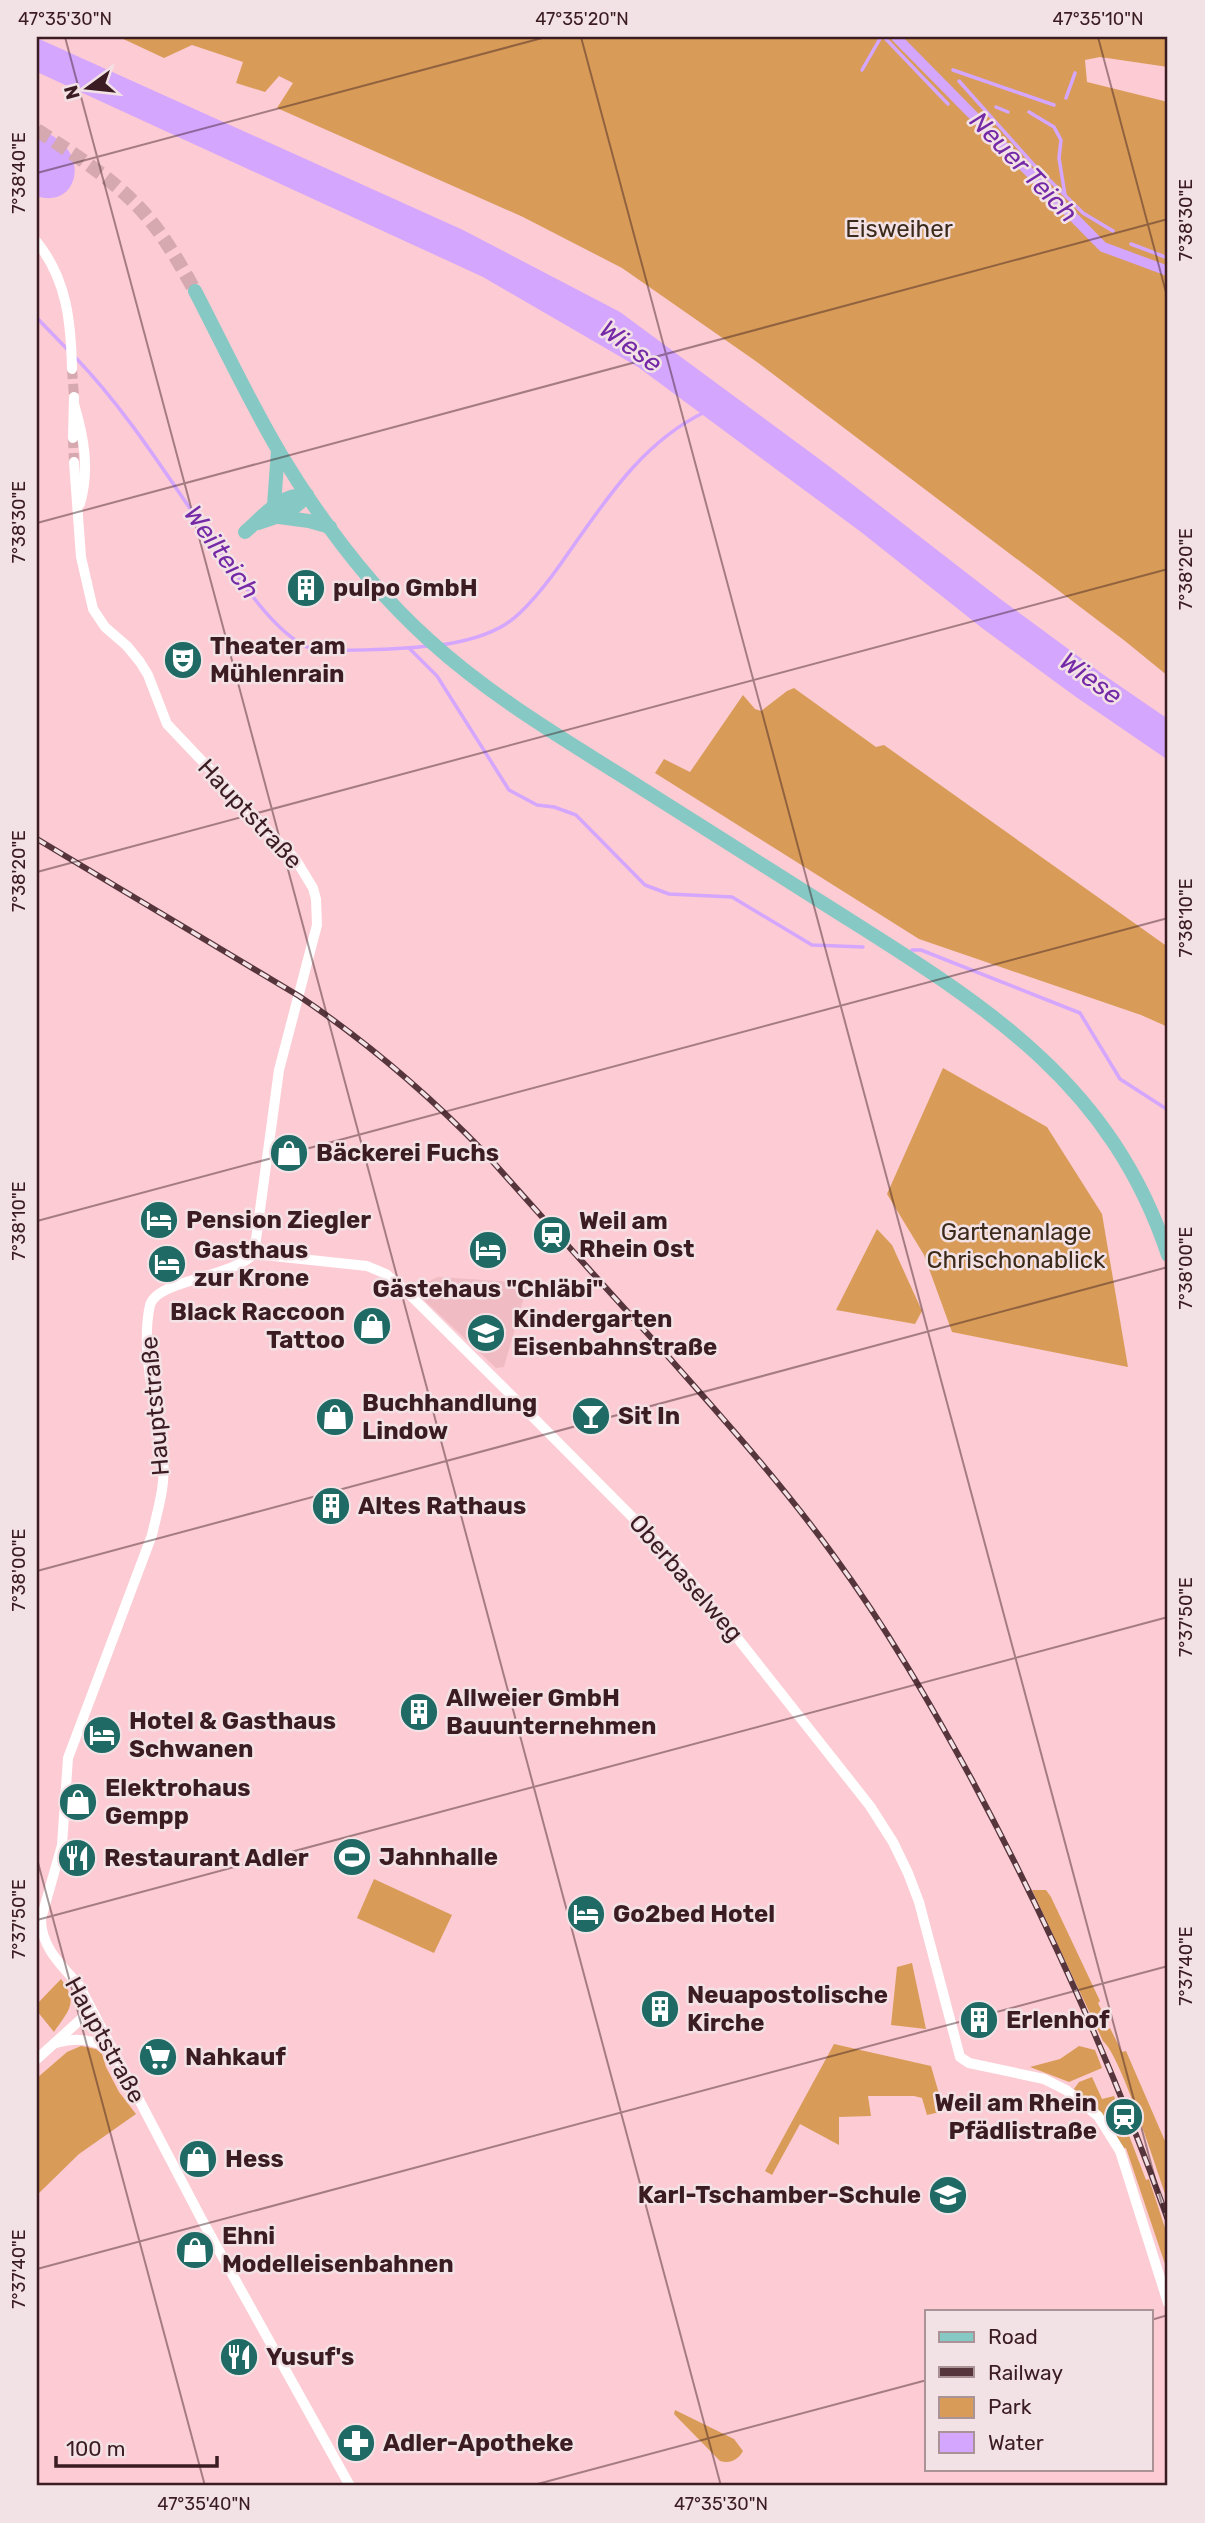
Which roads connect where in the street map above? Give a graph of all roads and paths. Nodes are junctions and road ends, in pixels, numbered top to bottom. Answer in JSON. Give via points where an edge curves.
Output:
{"nodes":[{"id":1,"x":37,"y":242,"type":"edge"},
{"id":2,"x":195,"y":291,"type":"tunnel mouth"},
{"id":3,"x":72,"y":364,"type":"tunnel mouth"},
{"id":4,"x":73,"y":439,"type":"tunnel mouth"},
{"id":5,"x":278,"y":450,"type":"junction"},
{"id":6,"x":74,"y":462,"type":"tunnel mouth"},
{"id":7,"x":307,"y":495,"type":"junction"},
{"id":8,"x":78,"y":510,"type":"junction"},
{"id":9,"x":277,"y":511,"type":"junction"},
{"id":10,"x":330,"y":527,"type":"junction"},
{"id":11,"x":251,"y":528,"type":"dead end"},
{"id":12,"x":254,"y":1254,"type":"junction"},
{"id":13,"x":1168,"y":1255,"type":"edge"},
{"id":14,"x":91,"y":2010,"type":"junction"},
{"id":15,"x":54,"y":2044,"type":"junction"},
{"id":16,"x":113,"y":2052,"type":"junction"},
{"id":17,"x":37,"y":2059,"type":"edge"},
{"id":18,"x":1168,"y":2303,"type":"edge"},
{"id":19,"x":350,"y":2486,"type":"edge"}],
"edges":[{"from":1,"to":3,"type":"street","via":[[64,292]]},
{"from":2,"to":5,"type":"main road"},
{"from":4,"to":8,"type":"street","name":"Hauptstraße","via":[[74,400],[84,438],[85,481]]},
{"from":5,"to":7,"type":"main road"},
{"from":5,"to":9,"type":"main road"},
{"from":6,"to":8,"type":"street","name":"Hauptstraße"},
{"from":7,"to":9,"type":"main road","via":[[295,495]]},
{"from":7,"to":10,"type":"main road"},
{"from":8,"to":12,"type":"street","name":"Hauptstraße","via":[[84,577],[93,609],[105,628],[140,662],[166,724],[296,860],[316,898],[317,925],[279,1070]]},
{"from":9,"to":10,"type":"main road"},
{"from":9,"to":11,"type":"main road"},
{"from":10,"to":13,"type":"main road","via":[[427,639],[510,704],[889,944],[969,997],[1037,1052],[1117,1147]]},
{"from":12,"to":14,"type":"street","name":"Hauptstraße","via":[[235,1268],[163,1290],[149,1305],[150,1373],[164,1463],[160,1499],[152,1535],[68,1758],[62,1845],[41,1919],[44,1942],[79,1986]]},
{"from":12,"to":18,"type":"street","name":"Oberbaselweg","via":[[367,1266],[386,1274],[664,1550],[870,1805],[893,1842],[919,1902],[960,2057],[969,2063],[1044,2079],[1098,2116],[1120,2151]]},
{"from":14,"to":15,"type":"street"},
{"from":14,"to":16,"type":"street","name":"Hauptstraße"},
{"from":15,"to":16,"type":"street","via":[[79,2039]]},
{"from":15,"to":17,"type":"street"},
{"from":16,"to":19,"type":"street","name":"Hauptstraße"}]}
